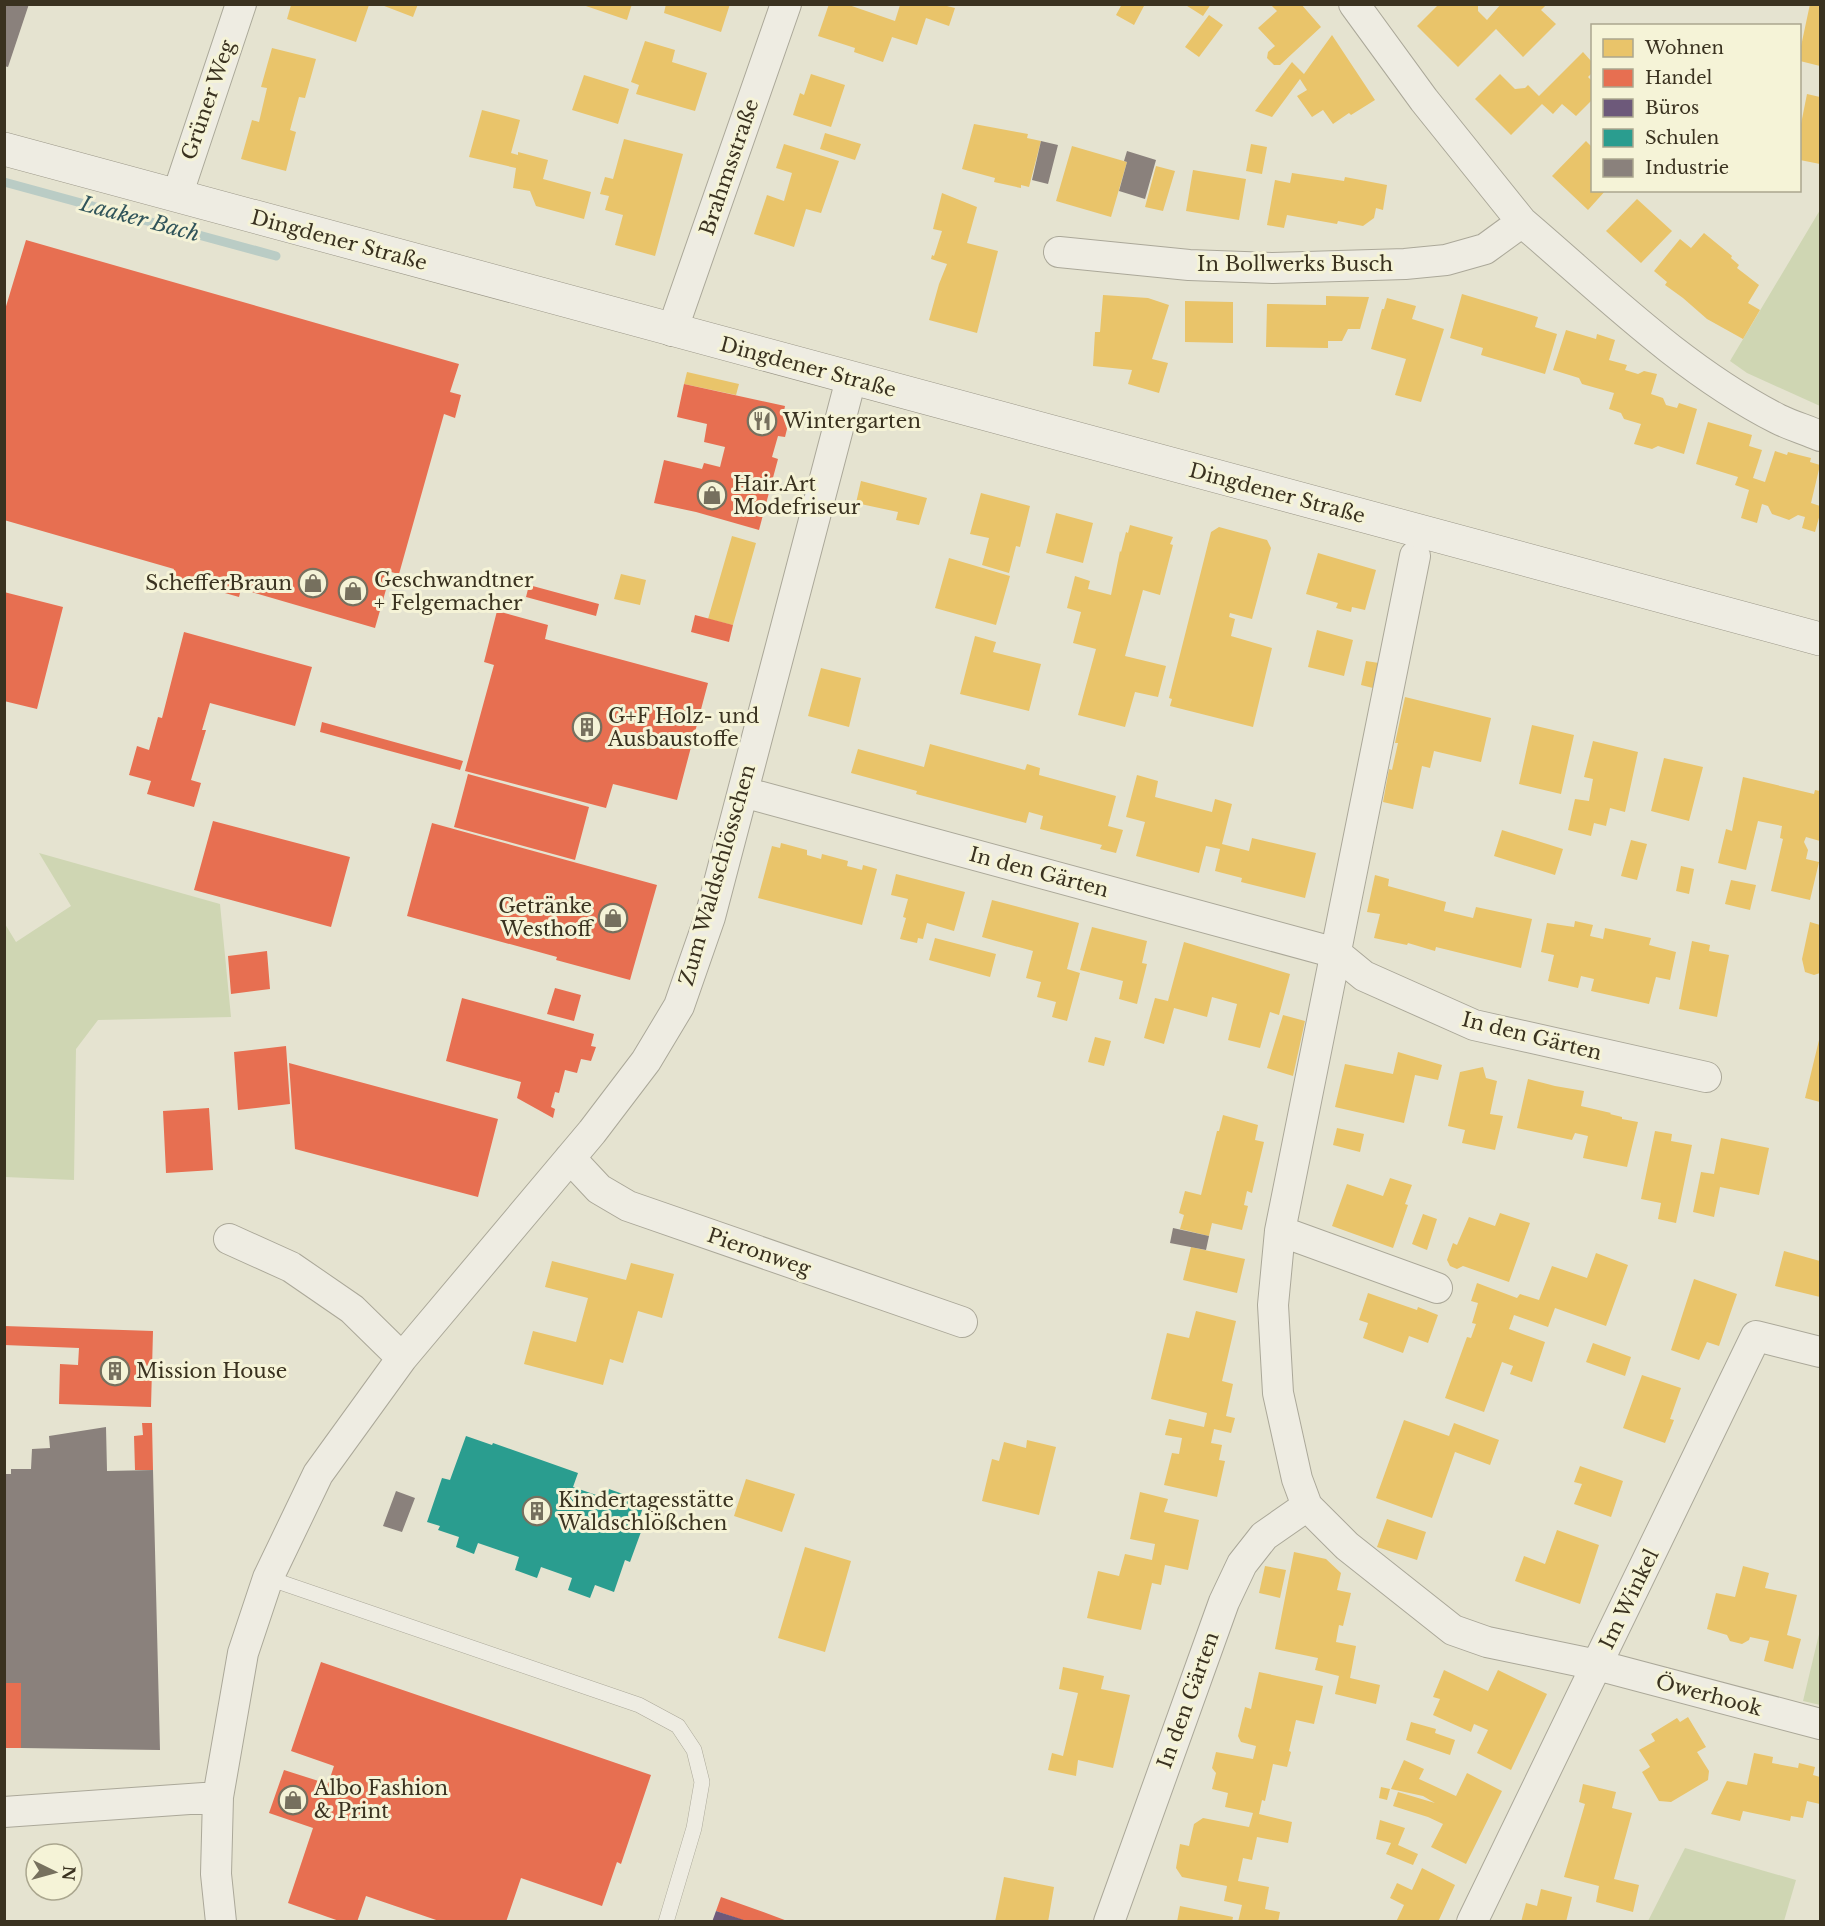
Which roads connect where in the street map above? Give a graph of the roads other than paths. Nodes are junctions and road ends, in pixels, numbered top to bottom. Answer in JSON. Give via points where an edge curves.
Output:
{"nodes":[{"id":1,"x":241,"y":4,"type":"edge"},
{"id":2,"x":786,"y":4,"type":"edge"},
{"id":3,"x":1354,"y":4,"type":"edge"},
{"id":4,"x":4,"y":150,"type":"edge"},
{"id":5,"x":177,"y":196,"type":"junction"},
{"id":6,"x":1522,"y":222,"type":"junction"},
{"id":7,"x":1059,"y":252,"type":"dead end"},
{"id":8,"x":672,"y":331,"type":"junction"},
{"id":9,"x":851,"y":379,"type":"junction"},
{"id":10,"x":1821,"y":436,"type":"edge"},
{"id":11,"x":1416,"y":556,"type":"dead end"},
{"id":12,"x":1821,"y":639,"type":"edge"},
{"id":13,"x":743,"y":792,"type":"junction"},
{"id":14,"x":1336,"y":953,"type":"junction"},
{"id":15,"x":1706,"y":1077,"type":"dead end"},
{"id":16,"x":570,"y":1158,"type":"junction"},
{"id":17,"x":1280,"y":1231,"type":"junction"},
{"id":18,"x":229,"y":1239,"type":"dead end"},
{"id":19,"x":1437,"y":1288,"type":"dead end"},
{"id":20,"x":962,"y":1322,"type":"dead end"},
{"id":21,"x":1821,"y":1352,"type":"edge"},
{"id":22,"x":402,"y":1358,"type":"junction"},
{"id":23,"x":1307,"y":1506,"type":"junction"},
{"id":24,"x":268,"y":1578,"type":"junction"},
{"id":25,"x":1597,"y":1665,"type":"junction"},
{"id":26,"x":1821,"y":1724,"type":"edge"},
{"id":27,"x":218,"y":1797,"type":"junction"},
{"id":28,"x":4,"y":1812,"type":"edge"},
{"id":29,"x":221,"y":1922,"type":"edge"},
{"id":30,"x":666,"y":1922,"type":"edge"},
{"id":31,"x":1108,"y":1922,"type":"edge"},
{"id":32,"x":1472,"y":1922,"type":"edge"}],
"edges":[{"from":1,"to":5,"type":"street","name":"Grüner Weg"},
{"from":2,"to":8,"type":"street","name":"Brahmsstraße"},
{"from":3,"to":6,"type":"street","via":[[1424,100]]},
{"from":4,"to":5,"type":"main road","name":"Dingdener Straße"},
{"from":5,"to":8,"type":"main road","name":"Dingdener Straße"},
{"from":6,"to":7,"type":"street","name":"In Bollwerks Busch","via":[[1485,249],[1446,260],[1406,264],[1242,267]]},
{"from":6,"to":10,"type":"street","via":[[1668,347],[1719,384],[1779,419]]},
{"from":8,"to":9,"type":"main road","name":"Dingdener Straße"},
{"from":9,"to":12,"type":"main road","name":"Dingdener Straße"},
{"from":9,"to":13,"type":"street","name":"Zum Waldschlösschen"},
{"from":11,"to":14,"type":"street"},
{"from":13,"to":14,"type":"street","name":"In den Gärten"},
{"from":13,"to":16,"type":"street","name":"Zum Waldschlösschen","via":[[710,917],[678,1006],[646,1061]]},
{"from":14,"to":15,"type":"street","name":"In den Gärten","via":[[1364,976],[1474,1025]]},
{"from":14,"to":17,"type":"street"},
{"from":16,"to":20,"type":"street","name":"Pieronweg","via":[[599,1189],[628,1206]]},
{"from":16,"to":22,"type":"street","name":"Zum Waldschlösschen"},
{"from":17,"to":19,"type":"street"},
{"from":17,"to":23,"type":"street","via":[[1274,1305],[1278,1393]]},
{"from":18,"to":22,"type":"street","via":[[291,1267],[352,1309]]},
{"from":21,"to":25,"type":"street","name":"Im Winkel","via":[[1756,1336]]},
{"from":22,"to":24,"type":"street","name":"Zum Waldschlösschen","via":[[318,1474]]},
{"from":23,"to":25,"type":"street","via":[[1347,1546],[1454,1630],[1486,1642]]},
{"from":23,"to":31,"type":"street","name":"In den Gärten","via":[[1264,1536],[1242,1564],[1224,1602]]},
{"from":24,"to":27,"type":"street","name":"Zum Waldschlösschen","via":[[243,1653]]},
{"from":24,"to":30,"type":"lane","via":[[639,1705],[678,1726],[694,1750],[702,1782],[694,1828]]},
{"from":25,"to":26,"type":"street","name":"Öwerhook"},
{"from":25,"to":32,"type":"street","name":"Im Winkel"},
{"from":27,"to":28,"type":"street"},
{"from":27,"to":29,"type":"street","name":"Zum Waldschlösschen","via":[[216,1875]]}]}
